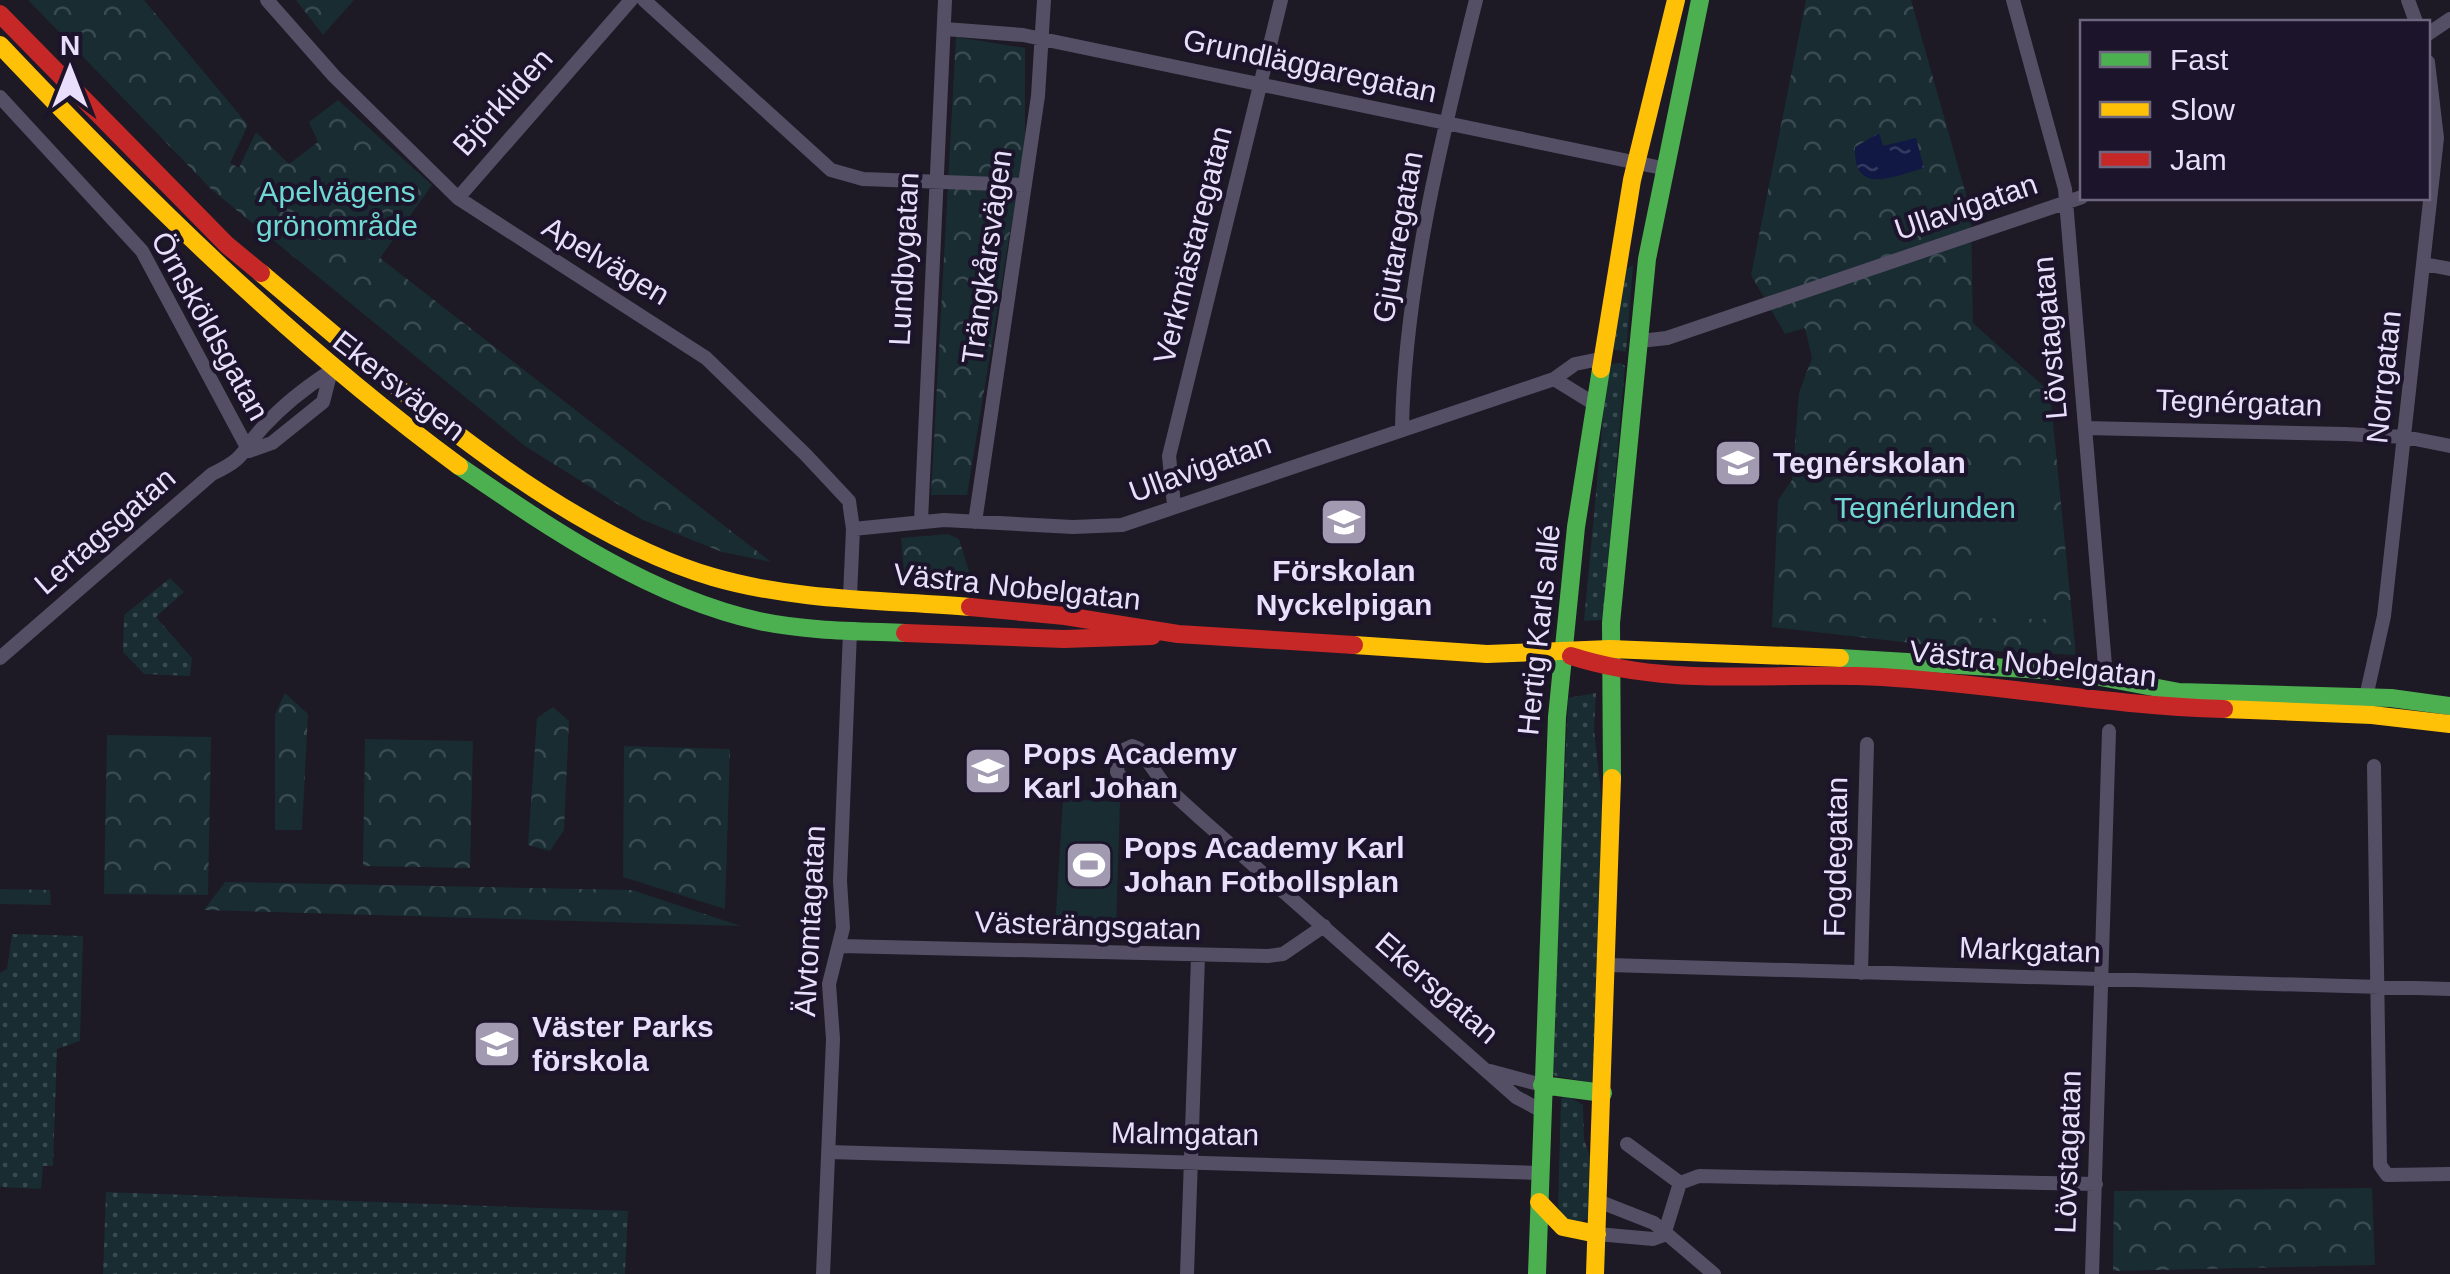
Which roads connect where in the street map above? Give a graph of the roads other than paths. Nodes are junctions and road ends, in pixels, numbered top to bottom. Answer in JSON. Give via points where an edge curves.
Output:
{"nodes":[{"id":1,"x":267,"y":0,"type":"edge"},
{"id":2,"x":631,"y":0,"type":"edge"},
{"id":3,"x":644,"y":0,"type":"edge"},
{"id":4,"x":945,"y":0,"type":"edge"},
{"id":5,"x":1044,"y":0,"type":"edge"},
{"id":6,"x":1281,"y":0,"type":"edge"},
{"id":7,"x":1476,"y":0,"type":"edge"},
{"id":8,"x":1676,"y":0,"type":"edge"},
{"id":9,"x":1700,"y":0,"type":"edge"},
{"id":10,"x":2013,"y":0,"type":"edge"},
{"id":11,"x":0,"y":14,"type":"edge"},
{"id":12,"x":945,"y":29,"type":"junction"},
{"id":13,"x":1041,"y":38,"type":"junction"},
{"id":14,"x":0,"y":45,"type":"edge"},
{"id":15,"x":2430,"y":72,"type":"edge"},
{"id":16,"x":1260,"y":84,"type":"junction"},
{"id":17,"x":0,"y":97,"type":"edge"},
{"id":18,"x":80,"y":97,"type":"junction"},
{"id":19,"x":64,"y":112,"type":"junction"},
{"id":20,"x":2438,"y":113,"type":"edge"},
{"id":21,"x":1446,"y":122,"type":"junction"},
{"id":22,"x":1636,"y":160,"type":"junction"},
{"id":23,"x":1662,"y":168,"type":"junction"},
{"id":24,"x":934,"y":181,"type":"junction"},
{"id":25,"x":1025,"y":185,"type":"junction"},
{"id":26,"x":2080,"y":197,"type":"edge"},
{"id":27,"x":458,"y":198,"type":"junction"},
{"id":28,"x":2066,"y":202,"type":"junction"},
{"id":29,"x":2424,"y":264,"type":"junction"},
{"id":30,"x":2450,"y":269,"type":"edge"},
{"id":31,"x":1640,"y":341,"type":"junction"},
{"id":32,"x":352,"y":350,"type":"junction"},
{"id":33,"x":1600,"y":359,"type":"junction"},
{"id":34,"x":331,"y":372,"type":"junction"},
{"id":35,"x":1554,"y":379,"type":"junction"},
{"id":36,"x":1593,"y":403,"type":"junction"},
{"id":37,"x":1402,"y":426,"type":"junction"},
{"id":38,"x":2086,"y":428,"type":"junction"},
{"id":39,"x":2405,"y":438,"type":"junction"},
{"id":40,"x":2450,"y":446,"type":"edge"},
{"id":41,"x":249,"y":451,"type":"junction"},
{"id":42,"x":1174,"y":505,"type":"junction"},
{"id":43,"x":922,"y":521,"type":"junction"},
{"id":44,"x":974,"y":522,"type":"junction"},
{"id":45,"x":854,"y":529,"type":"junction"},
{"id":46,"x":850,"y":596,"type":"junction"},
{"id":47,"x":850,"y":631,"type":"junction"},
{"id":48,"x":1178,"y":634,"type":"junction"},
{"id":49,"x":1610,"y":649,"type":"junction"},
{"id":50,"x":1566,"y":654,"type":"junction"},
{"id":51,"x":0,"y":658,"type":"edge"},
{"id":52,"x":1609,"y":671,"type":"junction"},
{"id":53,"x":2106,"y":678,"type":"junction"},
{"id":54,"x":2366,"y":697,"type":"junction"},
{"id":55,"x":2450,"y":706,"type":"edge"},
{"id":56,"x":2450,"y":724,"type":"edge"},
{"id":57,"x":2109,"y":731,"type":"dead end"},
{"id":58,"x":1866,"y":744,"type":"dead end"},
{"id":59,"x":2374,"y":766,"type":"dead end"},
{"id":60,"x":1166,"y":788,"type":"dead end"},
{"id":61,"x":1324,"y":926,"type":"junction"},
{"id":62,"x":841,"y":946,"type":"junction"},
{"id":63,"x":1198,"y":958,"type":"junction"},
{"id":64,"x":1608,"y":965,"type":"junction"},
{"id":65,"x":1861,"y":972,"type":"junction"},
{"id":66,"x":2100,"y":979,"type":"junction"},
{"id":67,"x":2375,"y":987,"type":"junction"},
{"id":68,"x":2450,"y":989,"type":"edge"},
{"id":69,"x":1490,"y":1071,"type":"junction"},
{"id":70,"x":1542,"y":1085,"type":"junction"},
{"id":71,"x":1603,"y":1094,"type":"junction"},
{"id":72,"x":1542,"y":1111,"type":"junction"},
{"id":73,"x":1627,"y":1144,"type":"dead end"},
{"id":74,"x":828,"y":1152,"type":"junction"},
{"id":75,"x":1189,"y":1162,"type":"junction"},
{"id":76,"x":1540,"y":1173,"type":"junction"},
{"id":77,"x":2450,"y":1174,"type":"edge"},
{"id":78,"x":1680,"y":1183,"type":"junction"},
{"id":79,"x":2096,"y":1184,"type":"junction"},
{"id":80,"x":1598,"y":1201,"type":"junction"},
{"id":81,"x":1539,"y":1202,"type":"junction"},
{"id":82,"x":1597,"y":1234,"type":"junction"},
{"id":83,"x":1664,"y":1235,"type":"junction"},
{"id":84,"x":823,"y":1274,"type":"edge"},
{"id":85,"x":1186,"y":1274,"type":"edge"},
{"id":86,"x":1537,"y":1274,"type":"edge"},
{"id":87,"x":1595,"y":1274,"type":"edge"},
{"id":88,"x":1714,"y":1274,"type":"edge"},
{"id":89,"x":2092,"y":1274,"type":"edge"}],
"edges":[{"from":1,"to":27,"type":"street","name":"Apelvägen"},
{"from":2,"to":27,"type":"street","name":"Björkliden"},
{"from":3,"to":24,"type":"street","via":[[830,170],[863,179]]},
{"from":4,"to":12,"type":"street","name":"Lundbygatan"},
{"from":5,"to":13,"type":"street","name":"Trängkårsvägen"},
{"from":6,"to":16,"type":"street","name":"Verkmästaregatan"},
{"from":7,"to":21,"type":"street","name":"Gjutaregatan"},
{"from":8,"to":22,"type":"main road","name":"Hertig Karls allé"},
{"from":9,"to":23,"type":"main road"},
{"from":10,"to":28,"type":"street","name":"Lövstagatan"},
{"from":11,"to":18,"type":"main road","name":"Ekersvägen"},
{"from":12,"to":13,"type":"street","name":"Grundläggaregatan"},
{"from":12,"to":24,"type":"street","name":"Lundbygatan"},
{"from":13,"to":16,"type":"street","name":"Grundläggaregatan"},
{"from":13,"to":25,"type":"street","name":"Trängkårsvägen"},
{"from":14,"to":19,"type":"main road","name":"Ekersvägen"},
{"from":15,"to":20,"type":"street","name":"Norrgatan"},
{"from":16,"to":21,"type":"street","name":"Grundläggaregatan"},
{"from":16,"to":42,"type":"street","name":"Verkmästaregatan","via":[[1169,456]]},
{"from":17,"to":41,"type":"street","name":"Örnsköldsgatan","via":[[142,251]]},
{"from":18,"to":19,"type":"main road"},
{"from":18,"to":32,"type":"main road","name":"Ekersvägen","via":[[226,246]]},
{"from":19,"to":34,"type":"main road","name":"Ekersvägen"},
{"from":20,"to":29,"type":"street","name":"Norrgatan"},
{"from":21,"to":22,"type":"street","name":"Grundläggaregatan"},
{"from":21,"to":37,"type":"street","name":"Gjutaregatan","via":[[1403,372]]},
{"from":22,"to":23,"type":"street","name":"Grundläggaregatan"},
{"from":22,"to":33,"type":"main road","name":"Hertig Karls allé"},
{"from":23,"to":31,"type":"main road"},
{"from":24,"to":25,"type":"street"},
{"from":24,"to":43,"type":"street","name":"Lundbygatan"},
{"from":25,"to":44,"type":"street","name":"Trängkårsvägen"},
{"from":26,"to":28,"type":"street","name":"Ullavigatan"},
{"from":27,"to":45,"type":"street","name":"Apelvägen","via":[[706,358],[849,502]]},
{"from":28,"to":31,"type":"street","name":"Ullavigatan","via":[[1667,338]]},
{"from":28,"to":38,"type":"street","name":"Lövstagatan"},
{"from":29,"to":30,"type":"street"},
{"from":29,"to":39,"type":"street","name":"Norrgatan"},
{"from":31,"to":49,"type":"main road"},
{"from":32,"to":34,"type":"main road"},
{"from":32,"to":46,"type":"main road","name":"Ekersvägen","via":[[532,486],[607,533],[714,577]]},
{"from":33,"to":35,"type":"street","name":"Ullavigatan"},
{"from":33,"to":36,"type":"main road","name":"Hertig Karls allé"},
{"from":34,"to":41,"type":"street","name":"Lertagsgatan","via":[[260,430]]},
{"from":34,"to":41,"type":"street","name":"Lertagsgatan","via":[[323,402],[272,444]]},
{"from":34,"to":47,"type":"main road","name":"Ekersvägen","via":[[474,478],[683,598],[744,617]]},
{"from":35,"to":36,"type":"street"},
{"from":35,"to":37,"type":"street","name":"Ullavigatan"},
{"from":36,"to":50,"type":"main road","name":"Hertig Karls allé"},
{"from":37,"to":42,"type":"street","name":"Ullavigatan"},
{"from":38,"to":39,"type":"street","name":"Tegnérgatan"},
{"from":38,"to":53,"type":"street","name":"Lövstagatan"},
{"from":39,"to":40,"type":"street","name":"Tegnérgatan"},
{"from":39,"to":54,"type":"street","name":"Norrgatan","via":[[2380,648]]},
{"from":41,"to":51,"type":"street","name":"Lertagsgatan","via":[[212,474]]},
{"from":42,"to":44,"type":"street","name":"Ullavigatan","via":[[1100,527]]},
{"from":43,"to":44,"type":"street","name":"Ullavigatan"},
{"from":43,"to":45,"type":"street","name":"Ullavigatan"},
{"from":45,"to":46,"type":"street","name":"Apelvägen"},
{"from":46,"to":47,"type":"main road"},
{"from":46,"to":48,"type":"main road","name":"Västra Nobelgatan","via":[[1104,620]]},
{"from":47,"to":48,"type":"main road","name":"Västra Nobelgatan","via":[[1105,640]]},
{"from":47,"to":62,"type":"street","name":"Älvtomtagatan"},
{"from":48,"to":50,"type":"main road","name":"Västra Nobelgatan"},
{"from":49,"to":50,"type":"main road","name":"Västra Nobelgatan"},
{"from":49,"to":52,"type":"main road"},
{"from":49,"to":53,"type":"main road","name":"Västra Nobelgatan"},
{"from":50,"to":52,"type":"main road","name":"Västra Nobelgatan"},
{"from":50,"to":70,"type":"main road","name":"Hertig Karls allé","via":[[1557,717]]},
{"from":52,"to":56,"type":"main road","name":"Västra Nobelgatan","via":[[1696,678],[1874,676],[2141,704],[2364,711]]},
{"from":52,"to":64,"type":"main road"},
{"from":53,"to":54,"type":"main road","name":"Västra Nobelgatan","via":[[2178,692]]},
{"from":54,"to":55,"type":"main road","name":"Västra Nobelgatan"},
{"from":57,"to":66,"type":"street","name":"Lövstagatan"},
{"from":58,"to":65,"type":"street","name":"Fogdegatan"},
{"from":59,"to":67,"type":"street"},
{"from":60,"to":61,"type":"street","name":"Ekersgatan"},
{"from":61,"to":63,"type":"street","name":"Västerängsgatan","via":[[1283,954]]},
{"from":61,"to":69,"type":"street","name":"Ekersgatan"},
{"from":62,"to":63,"type":"street","name":"Västerängsgatan"},
{"from":62,"to":74,"type":"street","name":"Älvtomtagatan","via":[[829,984]]},
{"from":63,"to":75,"type":"street"},
{"from":64,"to":65,"type":"street","name":"Markgatan"},
{"from":64,"to":71,"type":"main road"},
{"from":65,"to":66,"type":"street","name":"Markgatan"},
{"from":66,"to":67,"type":"street","name":"Markgatan"},
{"from":66,"to":79,"type":"street","name":"Lövstagatan"},
{"from":67,"to":68,"type":"street","name":"Markgatan"},
{"from":67,"to":77,"type":"street","via":[[2380,1165],[2387,1175]]},
{"from":69,"to":70,"type":"street","name":"Ekersgatan"},
{"from":69,"to":72,"type":"street","name":"Ekersgatan"},
{"from":70,"to":71,"type":"main road"},
{"from":70,"to":72,"type":"main road","name":"Hertig Karls allé"},
{"from":71,"to":80,"type":"main road"},
{"from":72,"to":76,"type":"main road","name":"Hertig Karls allé"},
{"from":73,"to":78,"type":"street"},
{"from":74,"to":75,"type":"street","name":"Malmgatan"},
{"from":74,"to":84,"type":"street","name":"Älvtomtagatan"},
{"from":75,"to":76,"type":"street","name":"Malmgatan"},
{"from":75,"to":85,"type":"street"},
{"from":76,"to":81,"type":"main road","name":"Hertig Karls allé"},
{"from":78,"to":79,"type":"street","via":[[1718,1176]]},
{"from":78,"to":83,"type":"street"},
{"from":79,"to":89,"type":"street","name":"Lövstagatan"},
{"from":80,"to":82,"type":"main road"},
{"from":80,"to":83,"type":"street","via":[[1654,1223]]},
{"from":81,"to":82,"type":"main road","via":[[1555,1224]]},
{"from":81,"to":86,"type":"main road","name":"Hertig Karls allé"},
{"from":82,"to":83,"type":"street"},
{"from":82,"to":87,"type":"main road"},
{"from":83,"to":88,"type":"street"}]}
